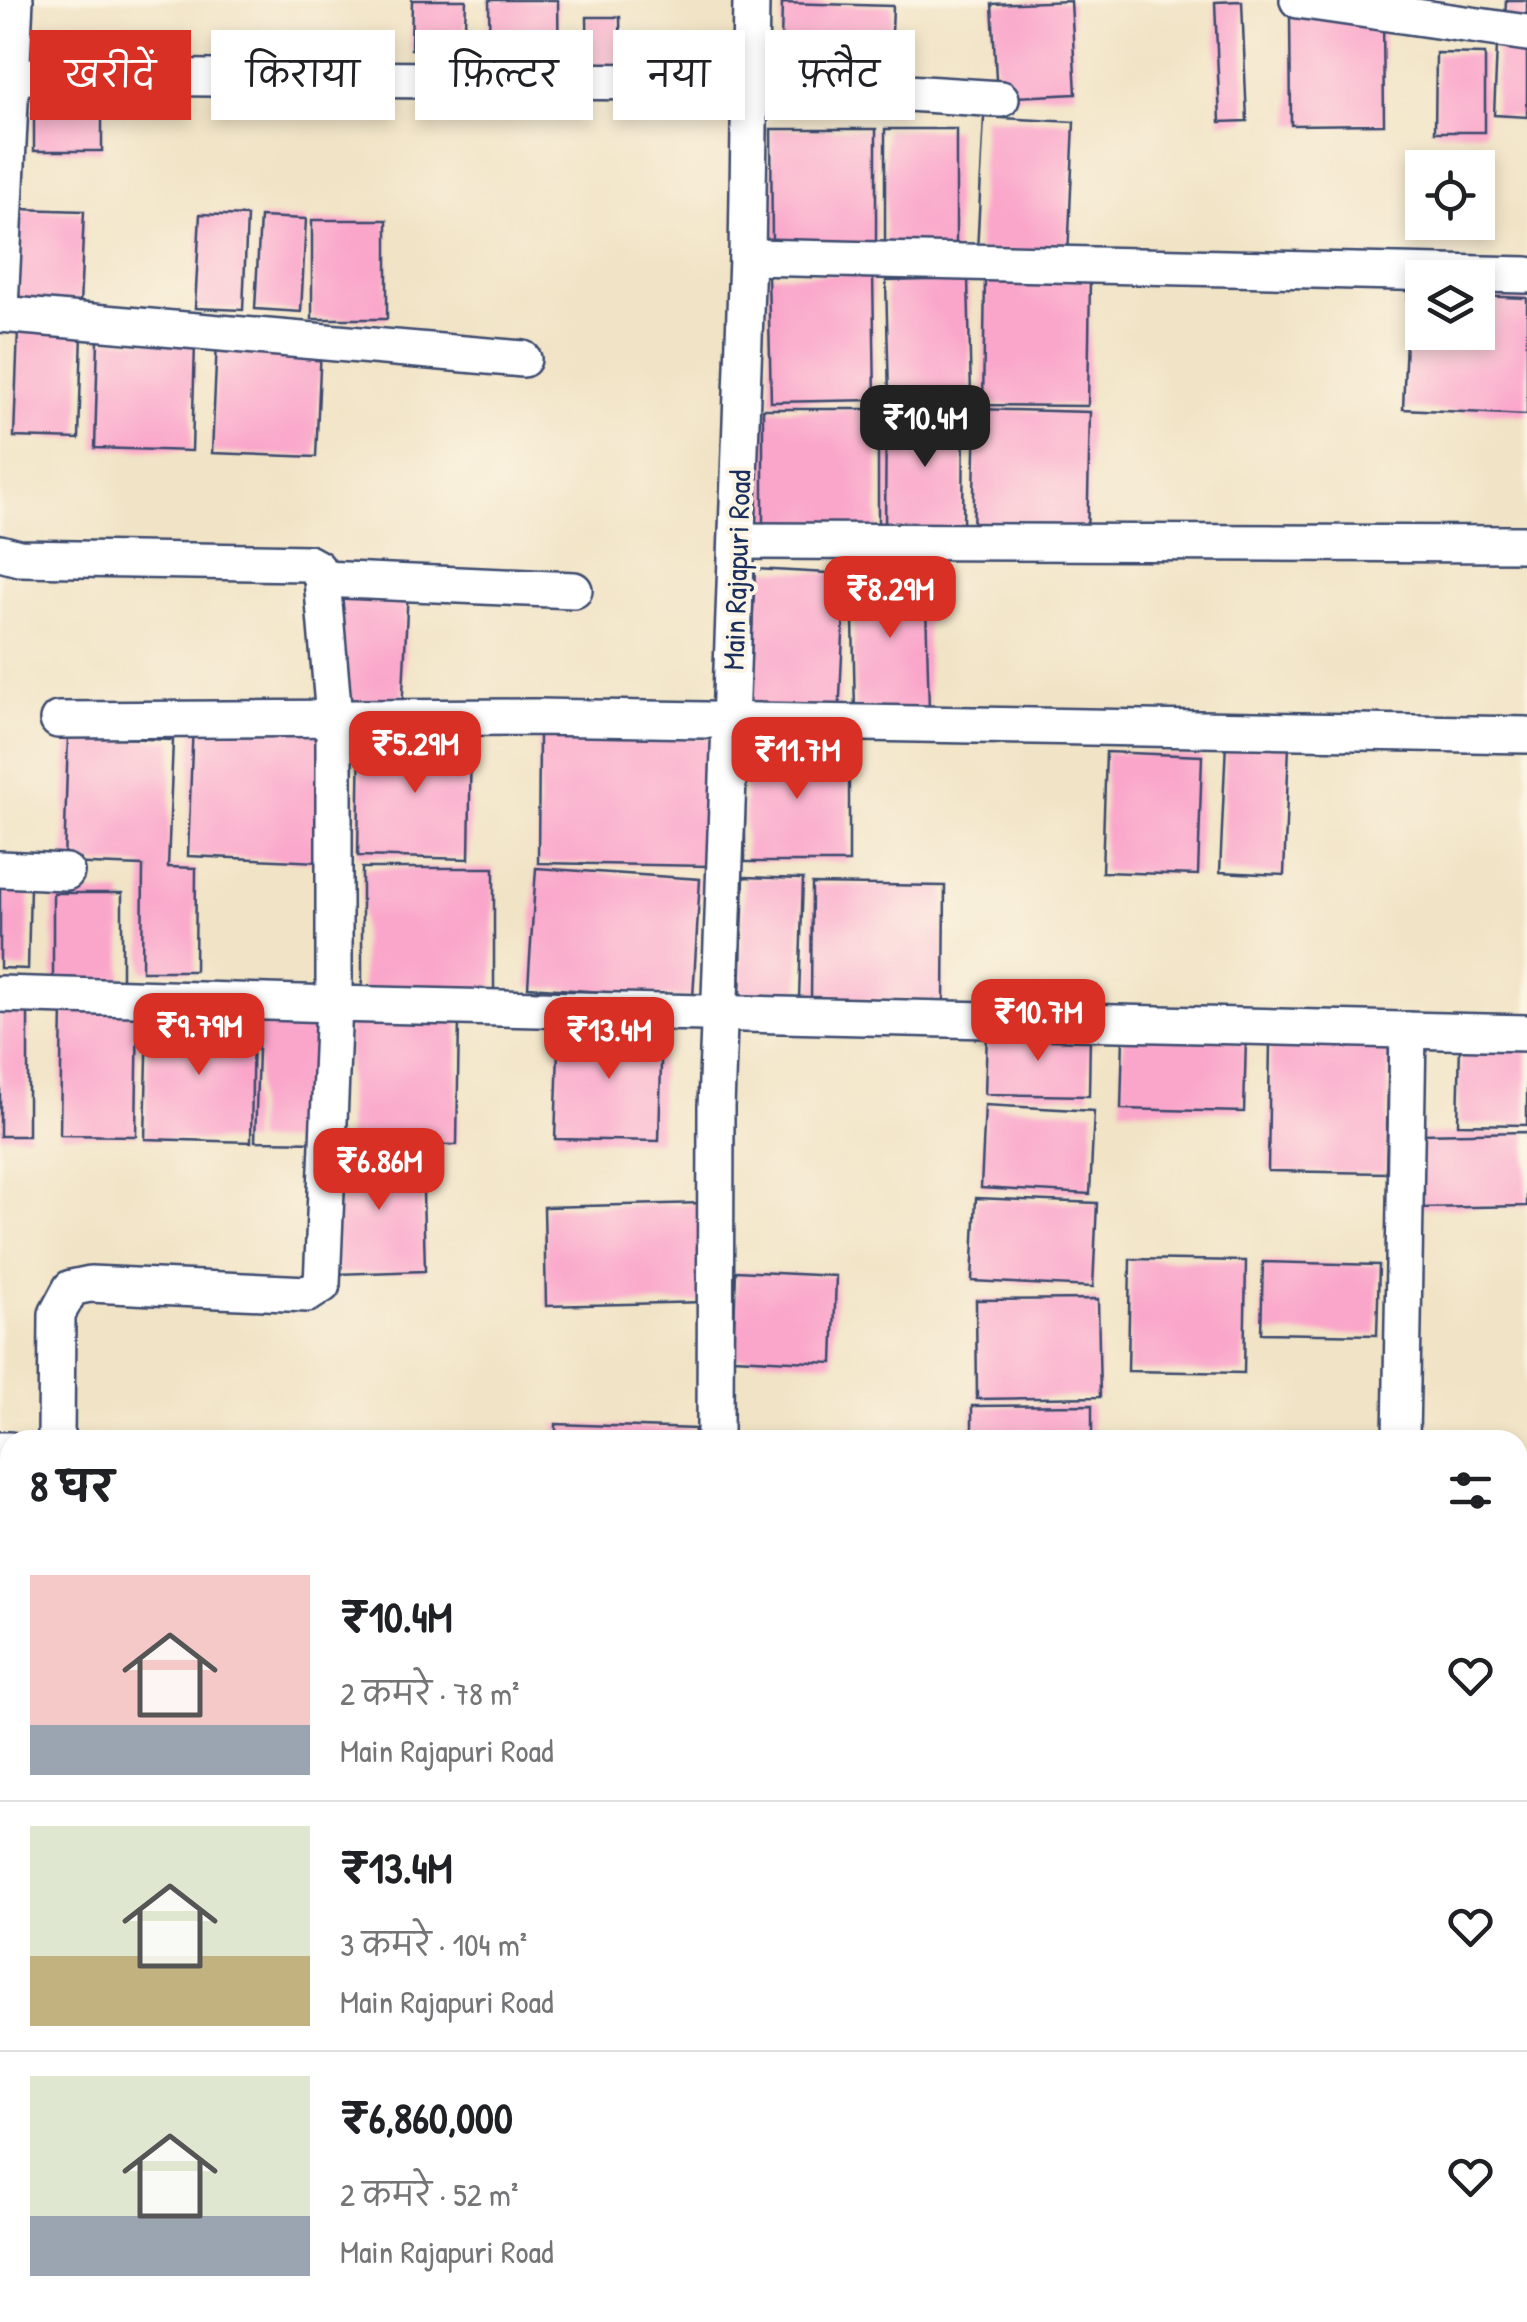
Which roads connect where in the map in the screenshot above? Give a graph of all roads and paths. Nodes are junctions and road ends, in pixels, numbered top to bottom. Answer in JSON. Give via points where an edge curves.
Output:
{"nodes":[{"id":1,"x":16,"y":0,"type":"edge"},
{"id":2,"x":751,"y":0,"type":"edge"},
{"id":3,"x":1298,"y":0,"type":"edge"},
{"id":4,"x":1527,"y":33,"type":"edge"},
{"id":5,"x":9,"y":63,"type":"edge"},
{"id":6,"x":752,"y":83,"type":"junction"},
{"id":7,"x":1001,"y":100,"type":"dead end"},
{"id":8,"x":747,"y":257,"type":"junction"},
{"id":9,"x":1527,"y":275,"type":"edge"},
{"id":10,"x":0,"y":311,"type":"edge"},
{"id":11,"x":523,"y":359,"type":"dead end"},
{"id":12,"x":738,"y":541,"type":"junction"},
{"id":13,"x":1527,"y":544,"type":"edge"},
{"id":14,"x":0,"y":553,"type":"edge"},
{"id":15,"x":322,"y":579,"type":"junction"},
{"id":16,"x":574,"y":590,"type":"dead end"},
{"id":17,"x":334,"y":718,"type":"junction"},
{"id":18,"x":58,"y":720,"type":"dead end"},
{"id":19,"x":732,"y":720,"type":"junction"},
{"id":20,"x":1527,"y":735,"type":"edge"},
{"id":21,"x":0,"y":870,"type":"edge"},
{"id":22,"x":66,"y":872,"type":"dead end"},
{"id":23,"x":0,"y":994,"type":"edge"},
{"id":24,"x":334,"y":1004,"type":"junction"},
{"id":25,"x":720,"y":1013,"type":"junction"},
{"id":26,"x":1408,"y":1030,"type":"junction"},
{"id":27,"x":1527,"y":1033,"type":"edge"},
{"id":28,"x":56,"y":1430,"type":"edge"},
{"id":29,"x":714,"y":1430,"type":"edge"},
{"id":30,"x":1401,"y":1430,"type":"edge"}],
"edges":[{"from":1,"to":5,"type":"street"},
{"from":2,"to":6,"type":"street","name":"Main Rajapuri Road"},
{"from":3,"to":4,"type":"street"},
{"from":5,"to":6,"type":"street"},
{"from":5,"to":10,"type":"street"},
{"from":6,"to":7,"type":"street"},
{"from":6,"to":8,"type":"street","name":"Main Rajapuri Road"},
{"from":8,"to":9,"type":"street"},
{"from":8,"to":12,"type":"street","name":"Main Rajapuri Road"},
{"from":10,"to":11,"type":"street"},
{"from":12,"to":13,"type":"street"},
{"from":12,"to":19,"type":"street","name":"Main Rajapuri Road"},
{"from":14,"to":15,"type":"street","via":[[308,563]]},
{"from":15,"to":16,"type":"street"},
{"from":15,"to":17,"type":"street"},
{"from":17,"to":18,"type":"street"},
{"from":17,"to":19,"type":"street"},
{"from":17,"to":24,"type":"street"},
{"from":19,"to":20,"type":"street"},
{"from":19,"to":25,"type":"street","name":"Main Rajapuri Road"},
{"from":21,"to":22,"type":"street"},
{"from":23,"to":24,"type":"street"},
{"from":24,"to":25,"type":"street"},
{"from":24,"to":28,"type":"street","via":[[322,1285],[308,1294],[71,1288],[57,1314]]},
{"from":25,"to":26,"type":"street"},
{"from":25,"to":29,"type":"street","name":"Main Rajapuri Road"},
{"from":26,"to":27,"type":"street"},
{"from":26,"to":30,"type":"street"}]}
